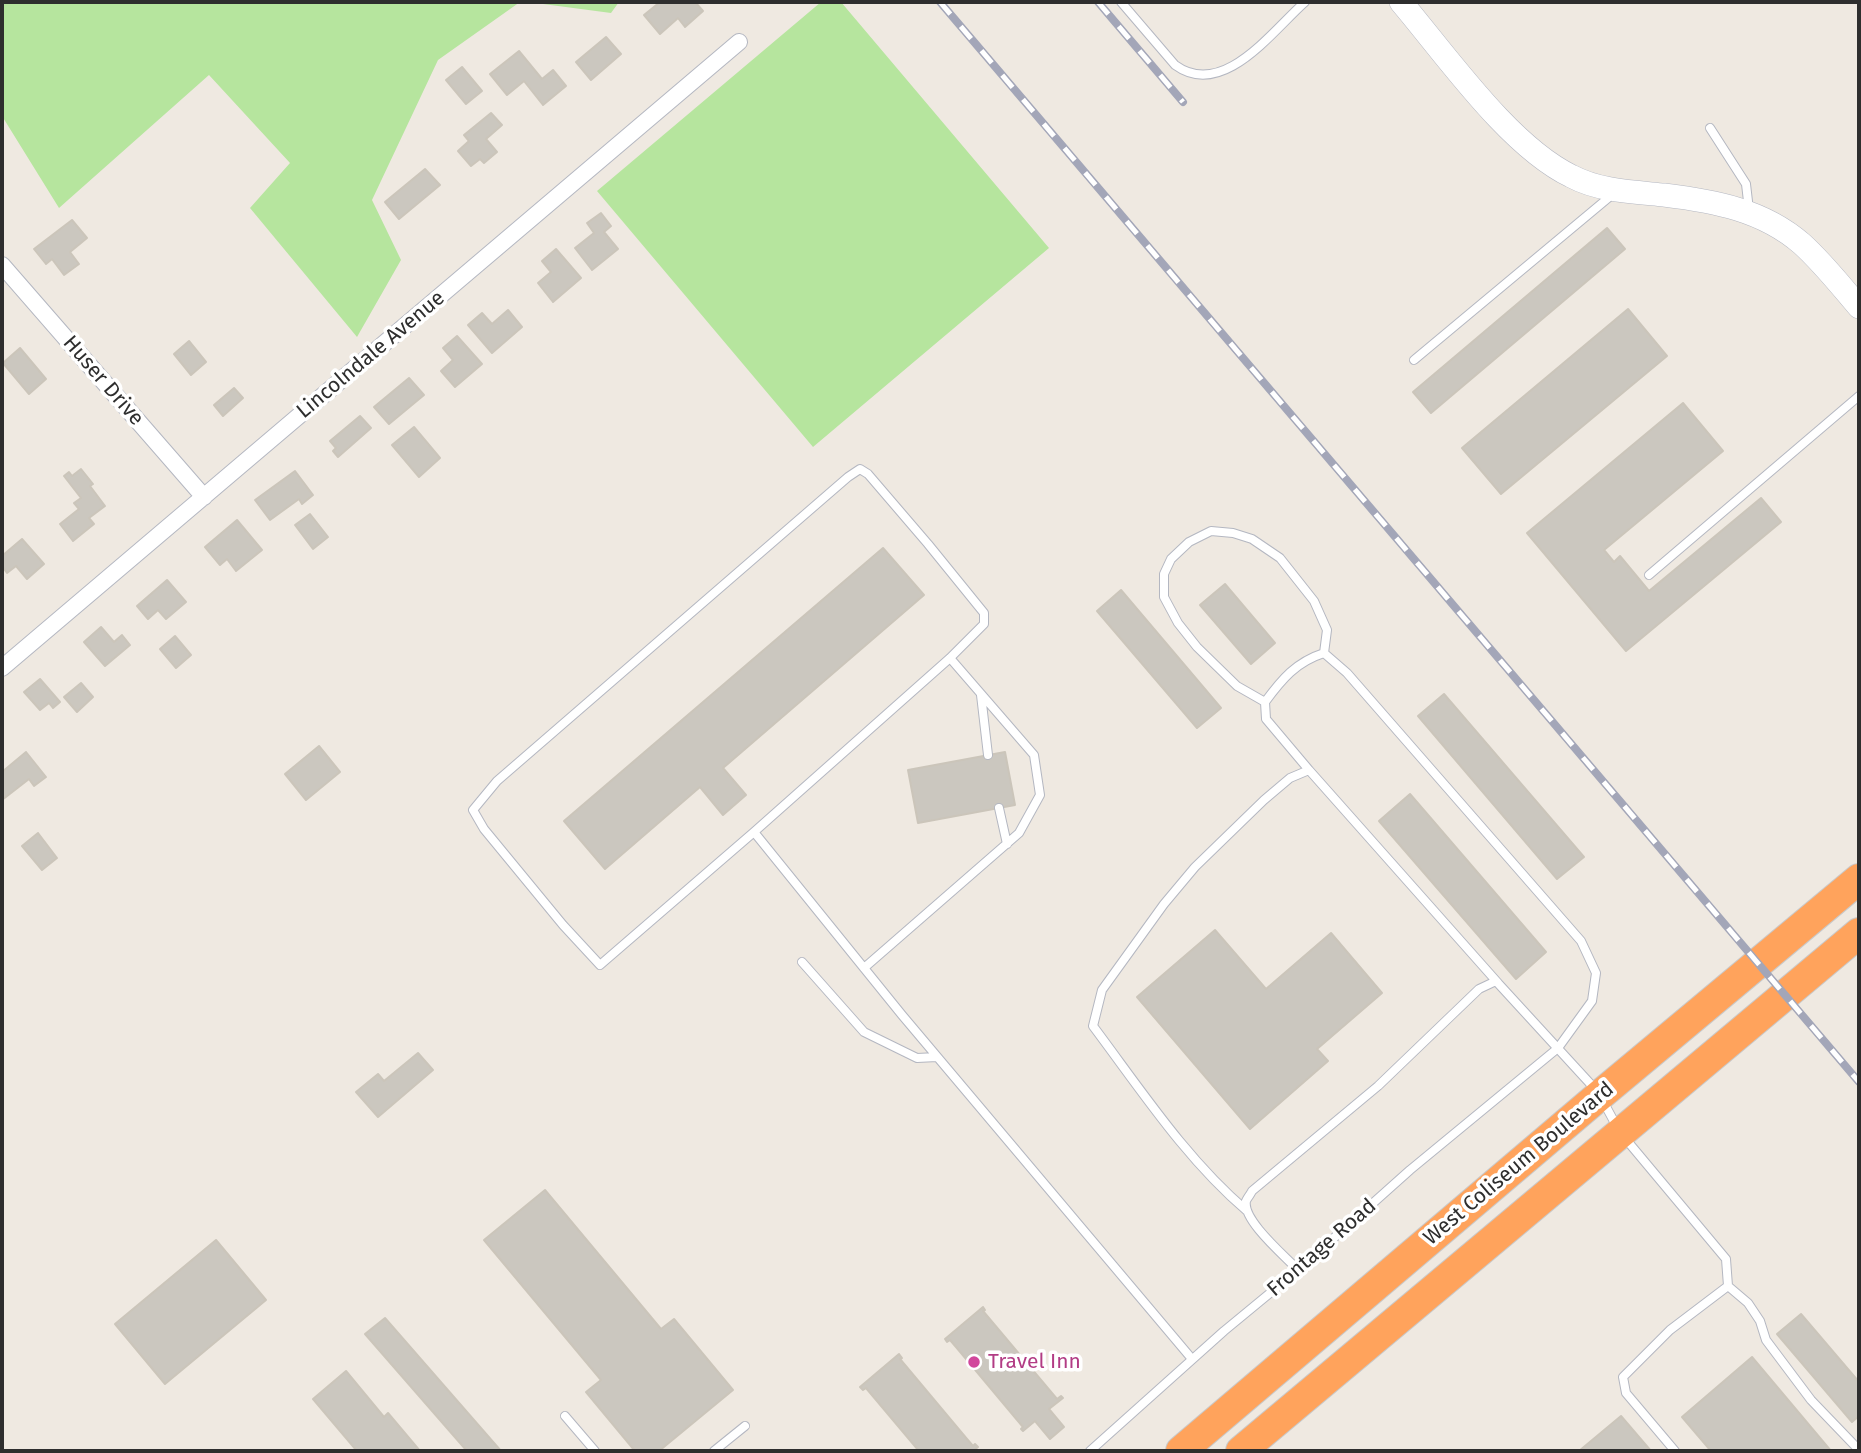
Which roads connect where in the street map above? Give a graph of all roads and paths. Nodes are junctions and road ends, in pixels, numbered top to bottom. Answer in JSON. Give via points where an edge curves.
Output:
{"nodes":[{"id":1,"x":1121,"y":2,"type":"edge"},
{"id":2,"x":1306,"y":2,"type":"edge"},
{"id":3,"x":1401,"y":2,"type":"edge"},
{"id":4,"x":739,"y":41,"type":"dead end"},
{"id":5,"x":1710,"y":128,"type":"dead end"},
{"id":6,"x":1618,"y":190,"type":"junction"},
{"id":7,"x":1749,"y":213,"type":"junction"},
{"id":8,"x":2,"y":265,"type":"edge"},
{"id":9,"x":1859,"y":307,"type":"edge"},
{"id":10,"x":1414,"y":360,"type":"dead end"},
{"id":11,"x":1859,"y":396,"type":"edge"},
{"id":12,"x":204,"y":497,"type":"junction"},
{"id":13,"x":1649,"y":575,"type":"dead end"},
{"id":14,"x":1324,"y":653,"type":"junction"},
{"id":15,"x":950,"y":658,"type":"junction"},
{"id":16,"x":2,"y":668,"type":"edge"},
{"id":17,"x":981,"y":694,"type":"junction"},
{"id":18,"x":1265,"y":702,"type":"junction"},
{"id":19,"x":988,"y":755,"type":"dead end"},
{"id":20,"x":1309,"y":770,"type":"junction"},
{"id":21,"x":999,"y":808,"type":"dead end"},
{"id":22,"x":754,"y":832,"type":"junction"},
{"id":23,"x":1007,"y":844,"type":"junction"},
{"id":24,"x":1859,"y":879,"type":"edge"},
{"id":25,"x":1859,"y":933,"type":"edge"},
{"id":26,"x":803,"y":962,"type":"dead end"},
{"id":27,"x":864,"y":968,"type":"junction"},
{"id":28,"x":1498,"y":983,"type":"junction"},
{"id":29,"x":1558,"y":1048,"type":"junction"},
{"id":30,"x":937,"y":1057,"type":"junction"},
{"id":31,"x":1600,"y":1095,"type":"junction"},
{"id":32,"x":1621,"y":1134,"type":"junction"},
{"id":33,"x":1247,"y":1211,"type":"junction"},
{"id":34,"x":1298,"y":1270,"type":"junction"},
{"id":35,"x":1728,"y":1286,"type":"junction"},
{"id":36,"x":1192,"y":1359,"type":"junction"},
{"id":37,"x":565,"y":1416,"type":"dead end"},
{"id":38,"x":745,"y":1426,"type":"dead end"},
{"id":39,"x":1859,"y":1450,"type":"edge"},
{"id":40,"x":595,"y":1451,"type":"edge"},
{"id":41,"x":714,"y":1451,"type":"edge"},
{"id":42,"x":1090,"y":1451,"type":"edge"},
{"id":43,"x":1181,"y":1451,"type":"edge"},
{"id":44,"x":1241,"y":1451,"type":"edge"},
{"id":45,"x":1675,"y":1451,"type":"edge"}],
"edges":[{"from":1,"to":2,"type":"lane","via":[[1175,65],[1184,72],[1214,75],[1238,64]]},
{"from":3,"to":6,"type":"street","via":[[1523,142],[1569,176]]},
{"from":4,"to":12,"type":"street","name":"Lincolndale Avenue"},
{"from":5,"to":7,"type":"lane","via":[[1746,184]]},
{"from":6,"to":7,"type":"street","via":[[1718,203]]},
{"from":6,"to":10,"type":"lane"},
{"from":7,"to":9,"type":"street","via":[[1801,244]]},
{"from":8,"to":12,"type":"street","name":"Huser Drive"},
{"from":11,"to":13,"type":"lane"},
{"from":12,"to":16,"type":"street","name":"Lincolndale Avenue"},
{"from":14,"to":18,"type":"lane","via":[[1290,670]]},
{"from":14,"to":18,"type":"lane","via":[[1326,630],[1314,601],[1280,558],[1252,539],[1233,533],[1211,531],[1189,542],[1171,559],[1164,574],[1164,597],[1197,648],[1237,686]]},
{"from":14,"to":29,"type":"lane","name":"Frontage Road","via":[[1347,673],[1581,942],[1596,973],[1592,1001]]},
{"from":15,"to":17,"type":"lane"},
{"from":15,"to":22,"type":"lane"},
{"from":15,"to":22,"type":"lane","via":[[984,624],[984,613],[860,469],[497,781],[473,810],[484,829],[600,965]]},
{"from":17,"to":19,"type":"lane"},
{"from":17,"to":23,"type":"lane","via":[[1034,755],[1040,795],[1019,833]]},
{"from":18,"to":20,"type":"lane","via":[[1266,719]]},
{"from":20,"to":28,"type":"lane"},
{"from":20,"to":33,"type":"lane","via":[[1290,778],[1264,800],[1195,867],[1102,990],[1093,1026],[1189,1153]]},
{"from":21,"to":23,"type":"lane"},
{"from":22,"to":27,"type":"lane"},
{"from":23,"to":27,"type":"lane"},
{"from":24,"to":31,"type":"highway","name":"West Coliseum Boulevard"},
{"from":25,"to":32,"type":"highway","name":"West Coliseum Boulevard"},
{"from":26,"to":30,"type":"lane","via":[[864,1032],[917,1058]]},
{"from":27,"to":30,"type":"lane"},
{"from":28,"to":29,"type":"lane"},
{"from":28,"to":33,"type":"lane","via":[[1479,989],[1378,1086],[1252,1191],[1246,1200]]},
{"from":29,"to":31,"type":"lane"},
{"from":29,"to":34,"type":"lane","name":"Frontage Road"},
{"from":30,"to":36,"type":"lane"},
{"from":31,"to":32,"type":"lane"},
{"from":31,"to":43,"type":"highway","name":"West Coliseum Boulevard"},
{"from":32,"to":35,"type":"lane","via":[[1726,1259]]},
{"from":32,"to":44,"type":"highway","name":"West Coliseum Boulevard"},
{"from":33,"to":34,"type":"lane"},
{"from":34,"to":36,"type":"lane","name":"Frontage Road"},
{"from":35,"to":39,"type":"lane","via":[[1748,1303],[1766,1340],[1811,1400]]},
{"from":35,"to":45,"type":"lane","via":[[1670,1330],[1623,1377],[1626,1394]]},
{"from":36,"to":42,"type":"lane","name":"Frontage Road"},
{"from":37,"to":40,"type":"lane"},
{"from":38,"to":41,"type":"lane"}]}
